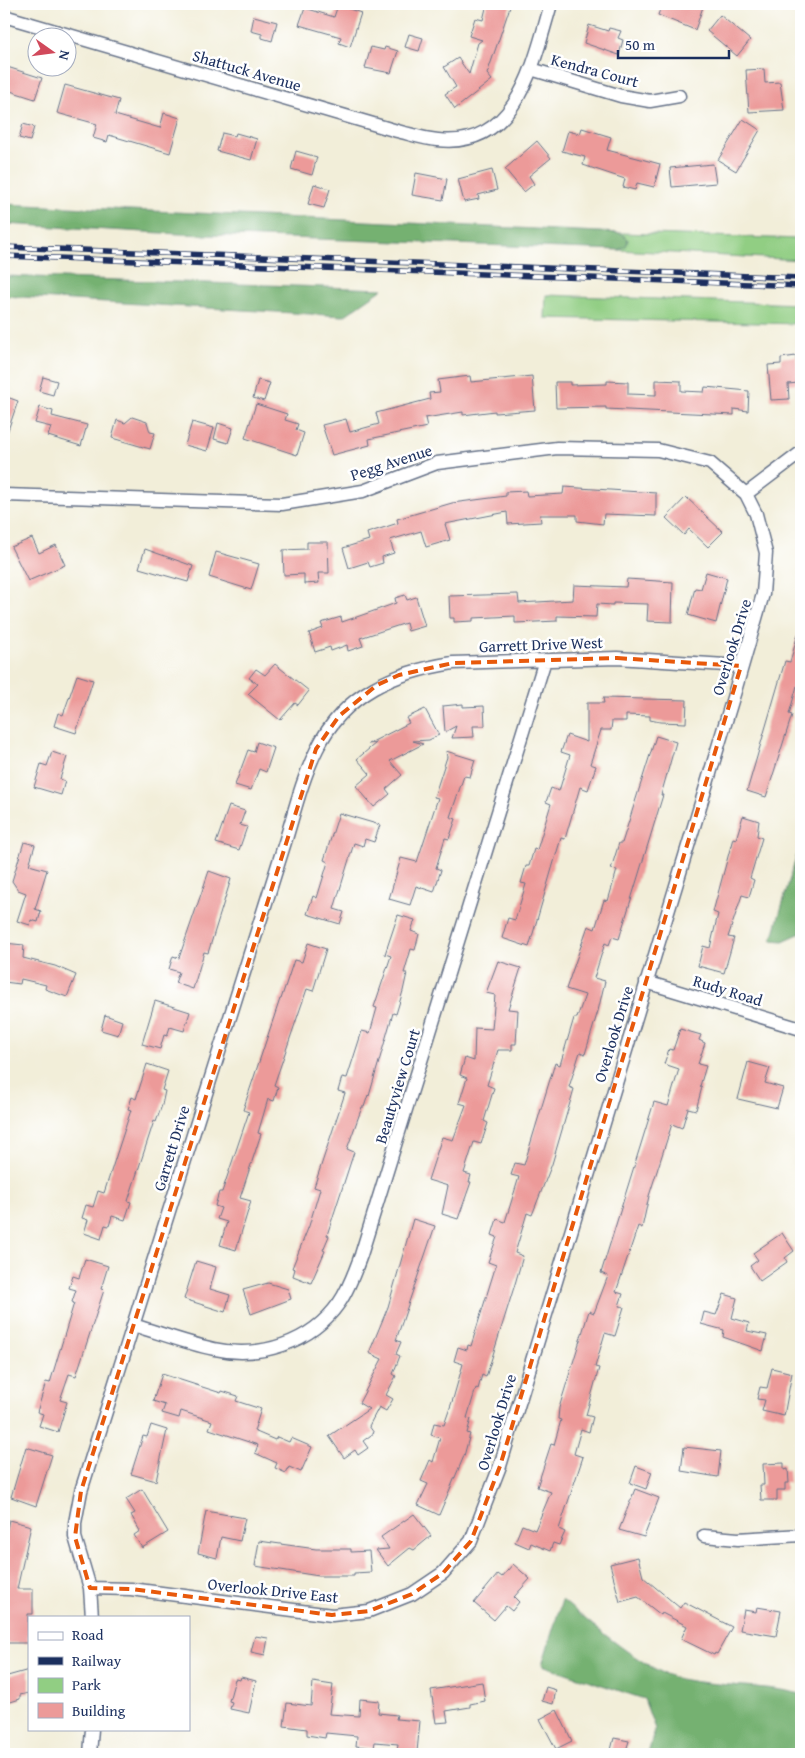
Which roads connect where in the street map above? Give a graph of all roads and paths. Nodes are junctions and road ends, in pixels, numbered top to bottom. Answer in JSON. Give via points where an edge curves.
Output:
{"nodes":[{"id":1,"x":550,"y":4,"type":"edge"},
{"id":2,"x":4,"y":16,"type":"edge"},
{"id":3,"x":531,"y":69,"type":"junction"},
{"id":4,"x":679,"y":96,"type":"dead end"},
{"id":5,"x":799,"y":454,"type":"dead end"},
{"id":6,"x":746,"y":494,"type":"junction"},
{"id":7,"x":4,"y":495,"type":"edge"},
{"id":8,"x":545,"y":660,"type":"junction"},
{"id":9,"x":741,"y":666,"type":"junction"},
{"id":10,"x":352,"y":704,"type":"joint"},
{"id":11,"x":646,"y":982,"type":"junction"},
{"id":12,"x":801,"y":1029,"type":"edge"},
{"id":13,"x":133,"y":1324,"type":"junction"},
{"id":14,"x":704,"y":1536,"type":"dead end"},
{"id":15,"x":801,"y":1536,"type":"edge"},
{"id":16,"x":443,"y":1573,"type":"joint"},
{"id":17,"x":90,"y":1588,"type":"junction"},
{"id":18,"x":92,"y":1616,"type":"edge"},
{"id":19,"x":92,"y":1730,"type":"edge"},
{"id":20,"x":90,"y":1754,"type":"edge"}],
"edges":[{"from":1,"to":3,"type":"street","name":"Shattuck Avenue"},
{"from":2,"to":3,"type":"street","name":"Shattuck Avenue","via":[[397,131],[439,140],[462,140],[501,122],[513,107]]},
{"from":3,"to":4,"type":"street","name":"Kendra Court","via":[[621,96],[650,101]]},
{"from":5,"to":6,"type":"street"},
{"from":6,"to":7,"type":"street","name":"Pegg Avenue","via":[[710,463],[658,450],[557,448],[437,463],[363,491],[282,504]]},
{"from":6,"to":9,"type":"street","name":"Overlook Drive","via":[[756,514],[766,554],[763,594]]},
{"from":8,"to":9,"type":"street","name":"Garrett Drive West","via":[[617,658]]},
{"from":8,"to":10,"type":"street","name":"Garrett Drive West","via":[[426,667],[377,685]]},
{"from":8,"to":13,"type":"street","name":"Beautyview Court","via":[[362,1255],[339,1304],[314,1330],[298,1339],[274,1348],[247,1352],[214,1349]]},
{"from":9,"to":11,"type":"street","name":"Overlook Drive"},
{"from":10,"to":13,"type":"street","name":"Garrett Drive","via":[[326,733],[309,769]]},
{"from":11,"to":12,"type":"street","name":"Rudy Road"},
{"from":11,"to":16,"type":"street","name":"Overlook Drive","via":[[494,1484],[471,1541]]},
{"from":13,"to":17,"type":"street","name":"Garrett Drive","via":[[81,1491],[75,1523],[75,1537]]},
{"from":14,"to":15,"type":"street","via":[[738,1539]]},
{"from":16,"to":17,"type":"street","name":"Overlook Drive East","via":[[412,1594],[369,1611],[332,1615],[131,1589]]},
{"from":17,"to":18,"type":"street","name":"Garrett Drive"},
{"from":19,"to":20,"type":"street"}]}
